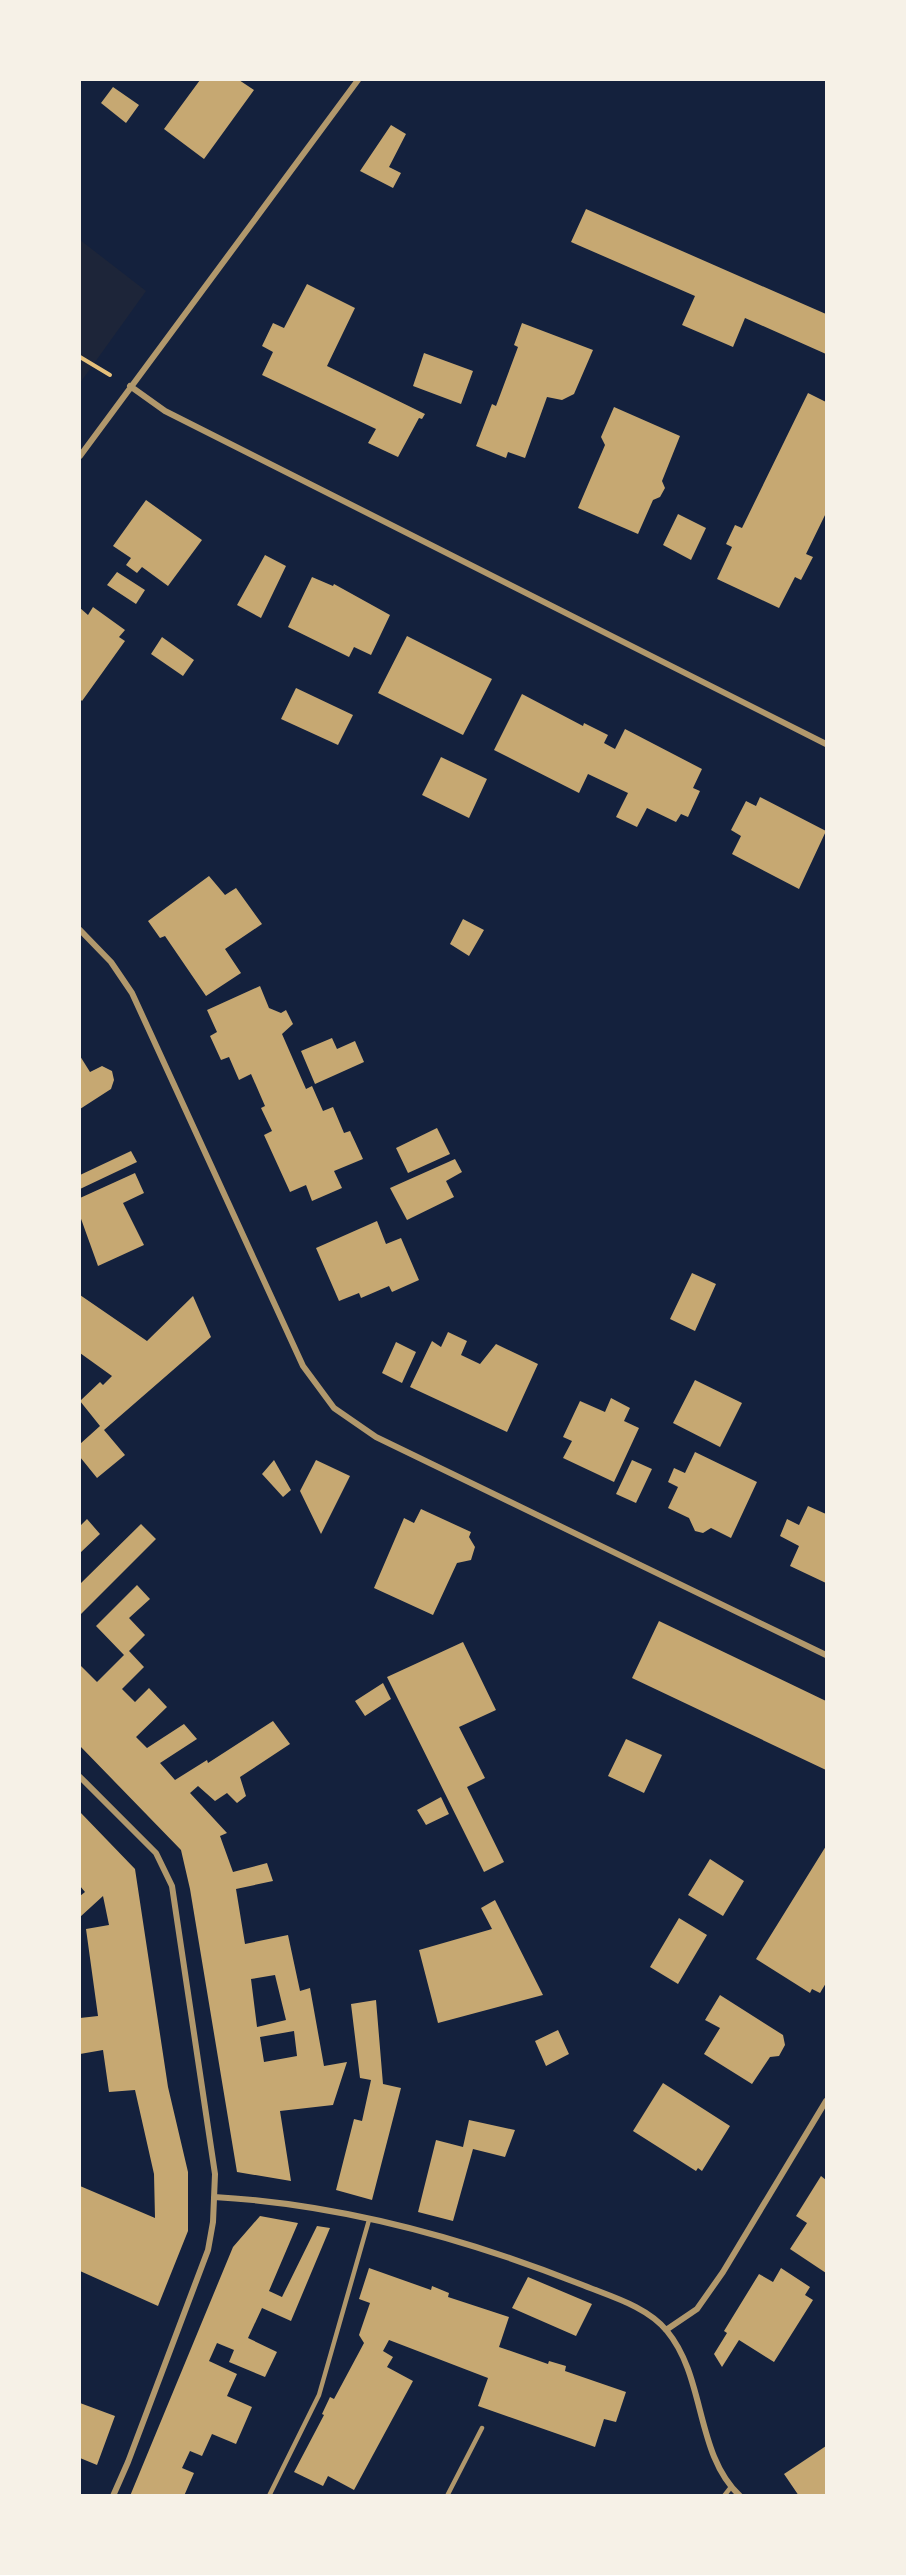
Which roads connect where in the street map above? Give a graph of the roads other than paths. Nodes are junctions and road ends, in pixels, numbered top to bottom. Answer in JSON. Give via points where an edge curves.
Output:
{"nodes":[{"id":1,"x":358,"y":80,"type":"edge"},
{"id":2,"x":130,"y":386,"type":"junction"},
{"id":3,"x":80,"y":456,"type":"edge"},
{"id":4,"x":826,"y":744,"type":"edge"},
{"id":5,"x":80,"y":930,"type":"edge"},
{"id":6,"x":826,"y":1655,"type":"edge"},
{"id":7,"x":80,"y":1777,"type":"edge"},
{"id":8,"x":826,"y":2101,"type":"edge"},
{"id":9,"x":214,"y":2197,"type":"junction"},
{"id":10,"x":369,"y":2220,"type":"junction"},
{"id":11,"x":666,"y":2330,"type":"junction"},
{"id":12,"x":482,"y":2428,"type":"dead end"},
{"id":13,"x":730,"y":2487,"type":"junction"},
{"id":14,"x":113,"y":2496,"type":"edge"},
{"id":15,"x":269,"y":2496,"type":"edge"},
{"id":16,"x":447,"y":2496,"type":"edge"},
{"id":17,"x":724,"y":2496,"type":"edge"},
{"id":18,"x":740,"y":2496,"type":"edge"}],
"edges":[{"from":1,"to":2,"type":"street"},
{"from":2,"to":3,"type":"street"},
{"from":2,"to":4,"type":"street","via":[[165,411]]},
{"from":5,"to":6,"type":"street","via":[[111,962],[132,993],[303,1366],[334,1408],[376,1437]]},
{"from":7,"to":9,"type":"street","via":[[156,1853],[172,1886],[211,2142]]},
{"from":8,"to":11,"type":"street","via":[[723,2272],[697,2309]]},
{"from":9,"to":10,"type":"street","via":[[285,2203]]},
{"from":9,"to":14,"type":"street","via":[[208,2250]]},
{"from":10,"to":11,"type":"street","via":[[446,2236],[540,2268],[647,2313]]},
{"from":10,"to":15,"type":"lane","via":[[319,2395]]},
{"from":11,"to":13,"type":"street","via":[[685,2357],[712,2449]]},
{"from":12,"to":16,"type":"lane"},
{"from":13,"to":17,"type":"lane"},
{"from":13,"to":18,"type":"street"}]}
